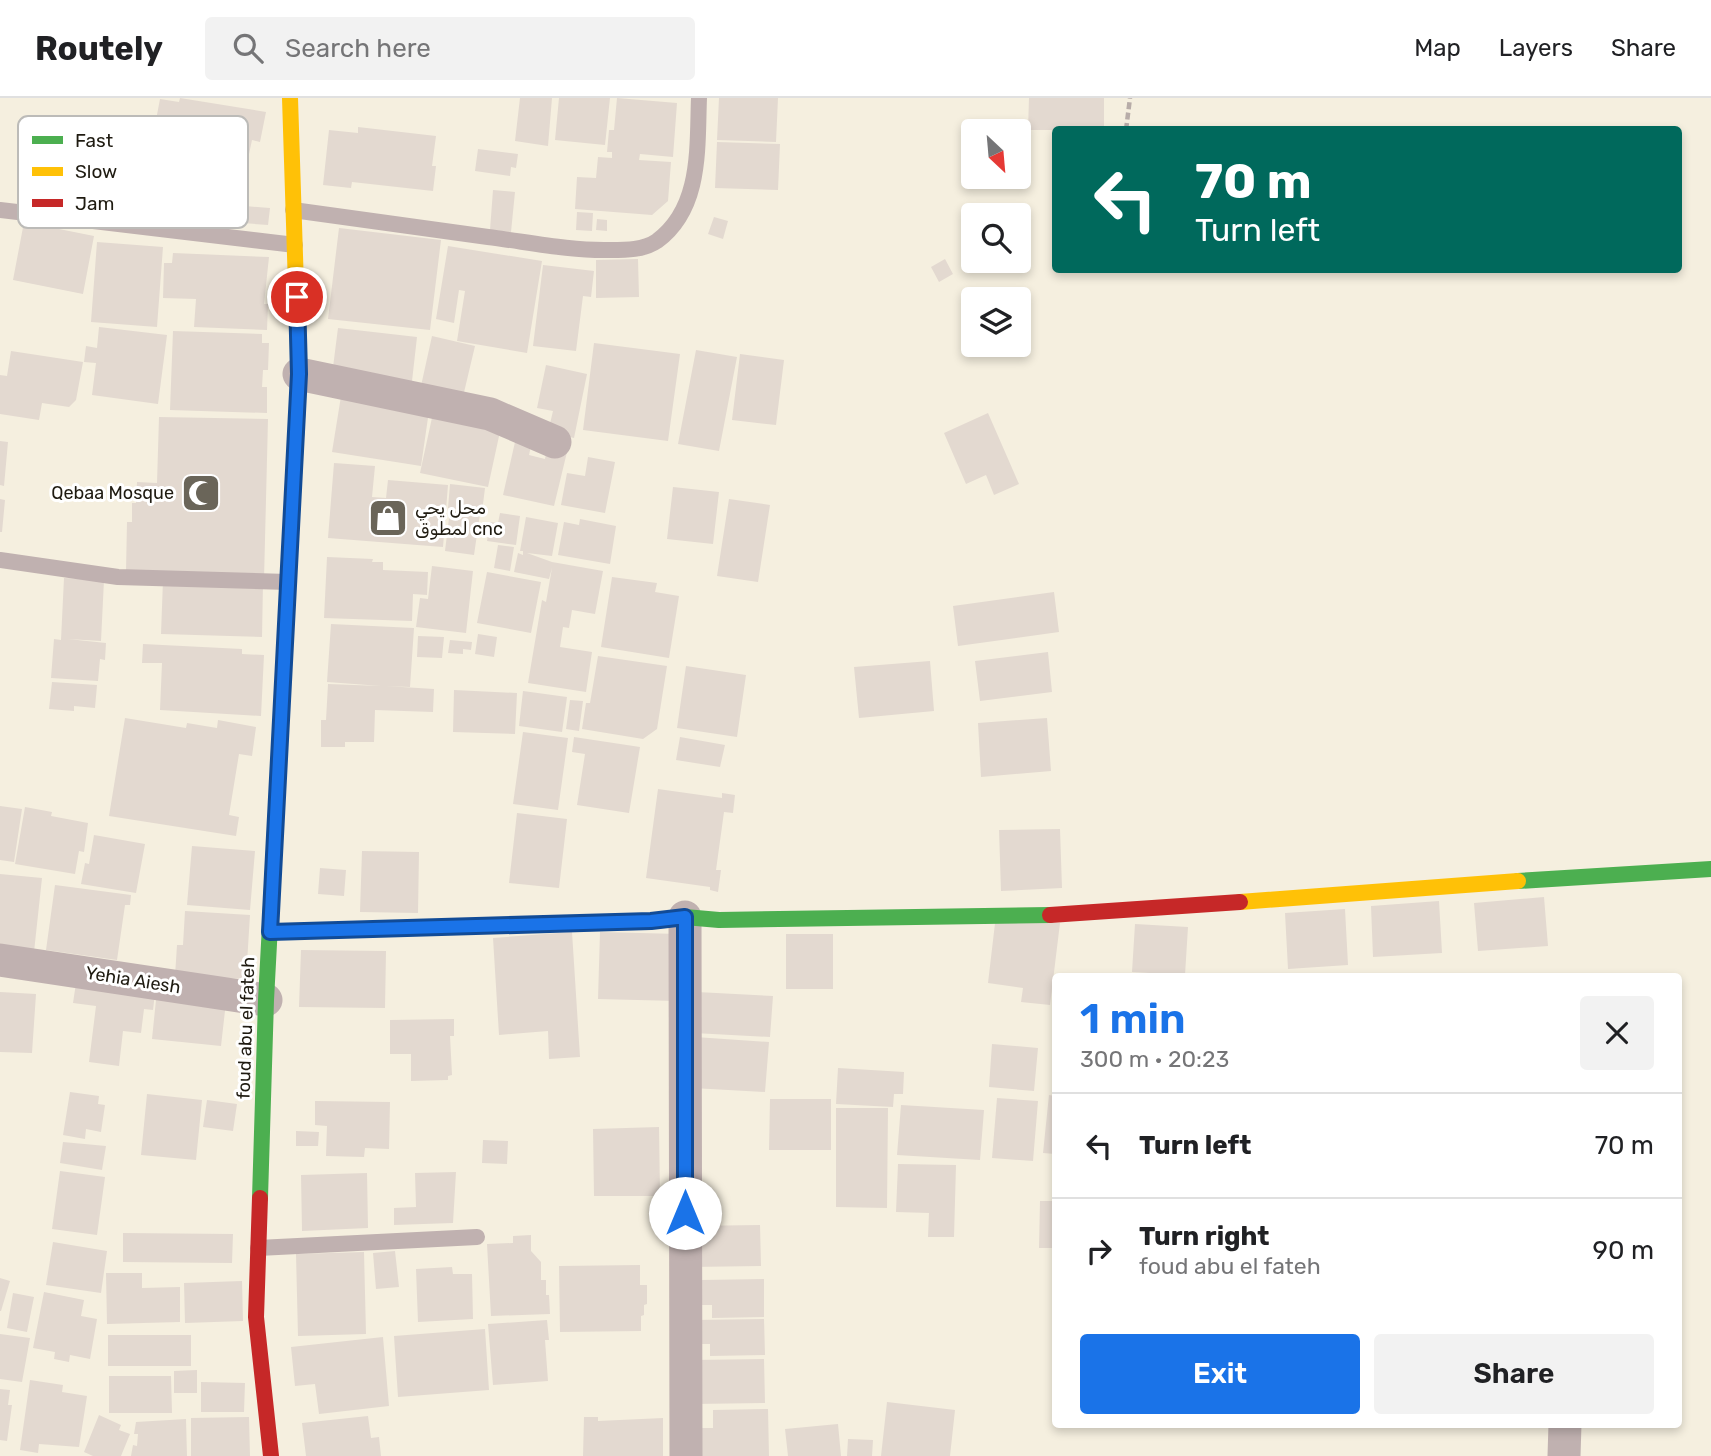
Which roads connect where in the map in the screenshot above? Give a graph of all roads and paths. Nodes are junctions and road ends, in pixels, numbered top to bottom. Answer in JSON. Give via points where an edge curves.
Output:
{"nodes":[{"id":1,"x":290,"y":98,"type":"edge"},
{"id":2,"x":699,"y":98,"type":"edge"},
{"id":3,"x":1130,"y":98,"type":"edge"},
{"id":4,"x":1126,"y":126,"type":"edge"},
{"id":5,"x":0,"y":209,"type":"edge"},
{"id":6,"x":293,"y":210,"type":"junction"},
{"id":7,"x":18,"y":211,"type":"edge"},
{"id":8,"x":156,"y":228,"type":"edge"},
{"id":9,"x":295,"y":245,"type":"junction"},
{"id":10,"x":299,"y":374,"type":"junction"},
{"id":11,"x":555,"y":442,"type":"dead end"},
{"id":12,"x":0,"y":560,"type":"edge"},
{"id":13,"x":290,"y":582,"type":"junction"},
{"id":14,"x":1711,"y":869,"type":"edge"},
{"id":15,"x":685,"y":917,"type":"junction"},
{"id":16,"x":270,"y":932,"type":"junction"},
{"id":17,"x":0,"y":960,"type":"edge"},
{"id":18,"x":266,"y":1000,"type":"junction"},
{"id":19,"x":477,"y":1237,"type":"dead end"},
{"id":20,"x":258,"y":1248,"type":"junction"},
{"id":21,"x":1565,"y":1428,"type":"edge"},
{"id":22,"x":271,"y":1456,"type":"edge"},
{"id":23,"x":685,"y":1456,"type":"edge"},
{"id":24,"x":1564,"y":1456,"type":"edge"}],
"edges":[{"from":1,"to":6,"type":"street","name":"foud abu el fateh"},
{"from":2,"to":6,"type":"lane","via":[[691,192],[668,231],[638,248],[559,247]]},
{"from":3,"to":4,"type":"path"},
{"from":5,"to":7,"type":"lane"},
{"from":6,"to":9,"type":"street","name":"foud abu el fateh"},
{"from":8,"to":9,"type":"lane"},
{"from":9,"to":10,"type":"street","name":"foud abu el fateh"},
{"from":10,"to":11,"type":"street","via":[[490,414]]},
{"from":10,"to":13,"type":"street","name":"foud abu el fateh"},
{"from":12,"to":13,"type":"lane","via":[[118,577]]},
{"from":13,"to":16,"type":"street","name":"foud abu el fateh"},
{"from":14,"to":15,"type":"street","via":[[1079,915]]},
{"from":15,"to":16,"type":"street"},
{"from":15,"to":23,"type":"street"},
{"from":16,"to":18,"type":"street","name":"foud abu el fateh"},
{"from":17,"to":18,"type":"street","name":"Yehia Aiesh"},
{"from":18,"to":20,"type":"street","name":"foud abu el fateh"},
{"from":19,"to":20,"type":"lane"},
{"from":20,"to":22,"type":"street","name":"foud abu el fateh","via":[[256,1317]]},
{"from":21,"to":24,"type":"street"}]}
